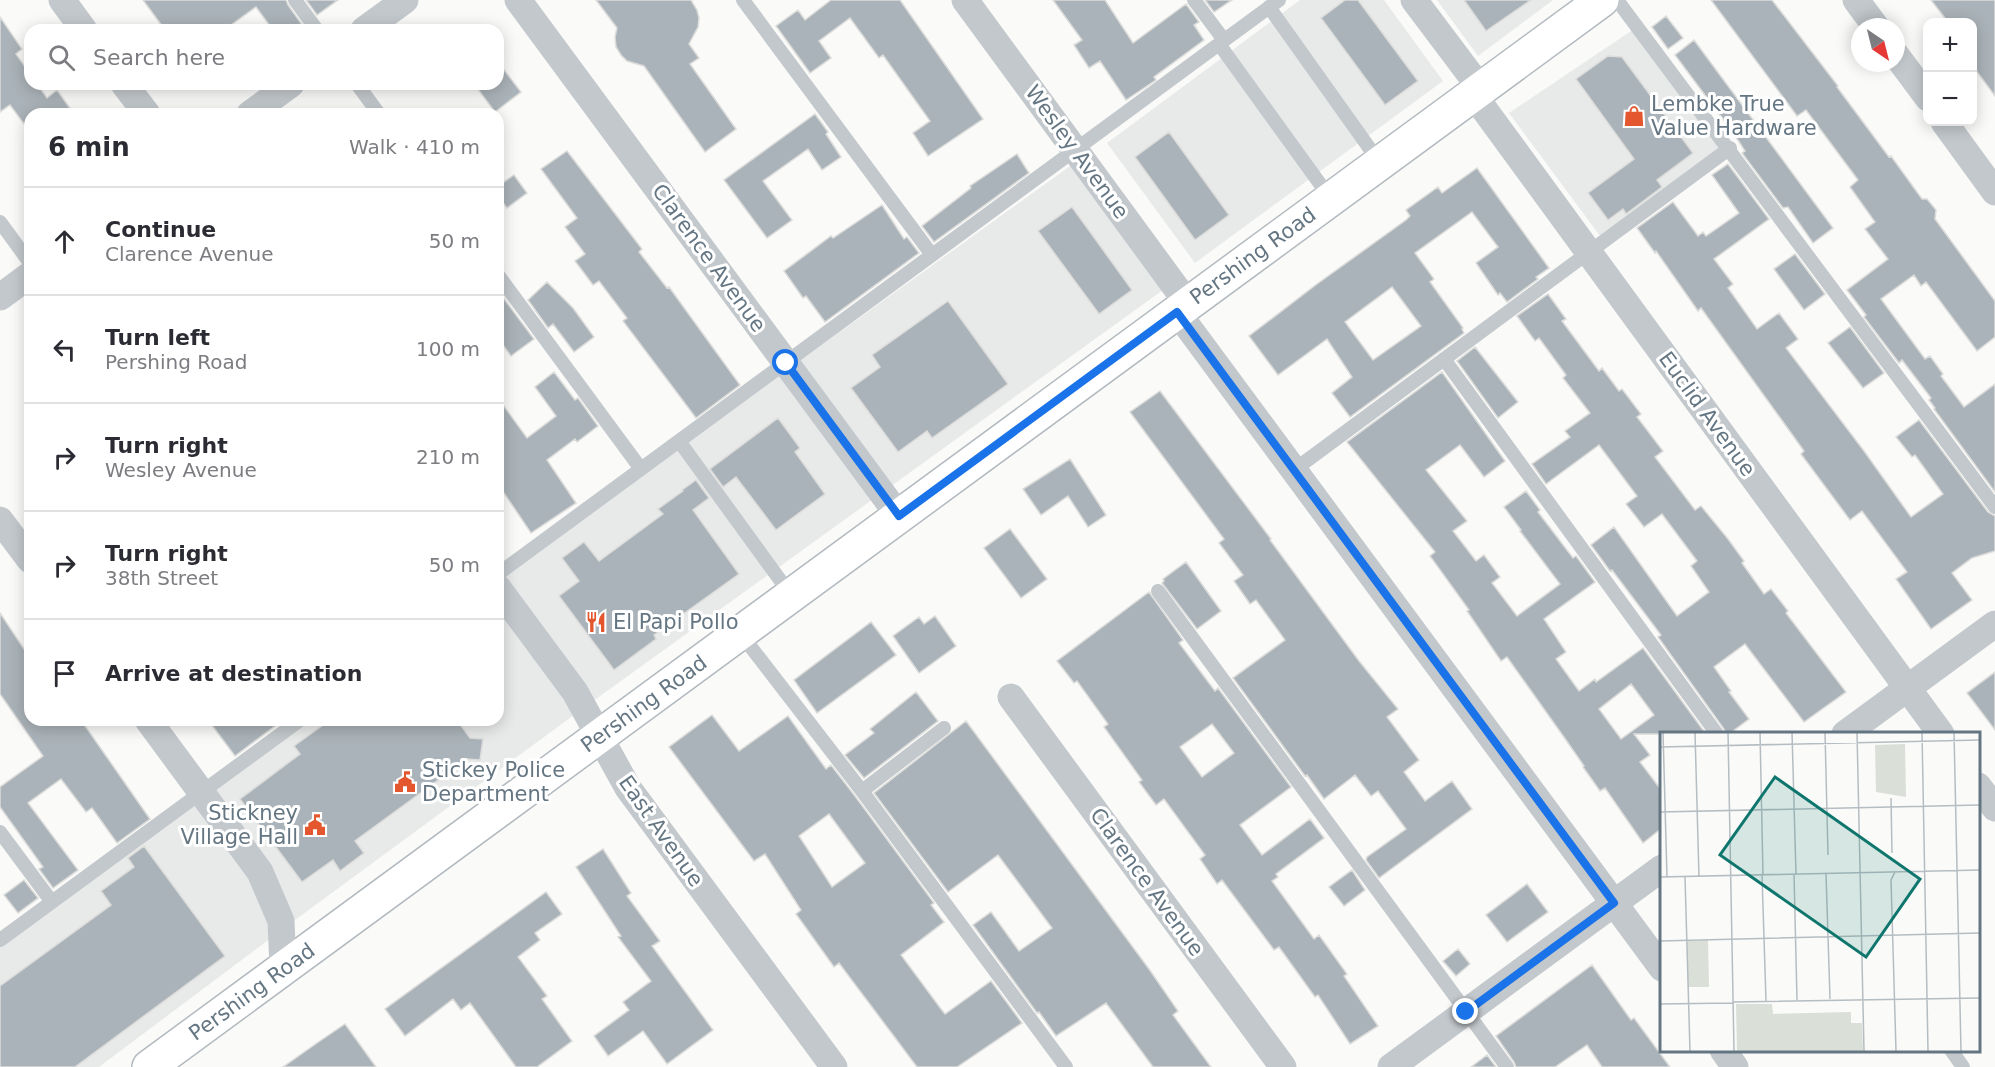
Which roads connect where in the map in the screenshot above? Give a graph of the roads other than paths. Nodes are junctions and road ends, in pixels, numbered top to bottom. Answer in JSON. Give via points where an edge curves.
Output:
{"nodes":[{"id":1,"x":62,"y":0,"type":"edge"},
{"id":2,"x":295,"y":0,"type":"edge"},
{"id":3,"x":405,"y":0,"type":"edge"},
{"id":4,"x":518,"y":0,"type":"edge"},
{"id":5,"x":743,"y":0,"type":"edge"},
{"id":6,"x":965,"y":0,"type":"edge"},
{"id":7,"x":1194,"y":0,"type":"edge"},
{"id":8,"x":1414,"y":0,"type":"edge"},
{"id":9,"x":1602,"y":0,"type":"edge"},
{"id":10,"x":1617,"y":0,"type":"edge"},
{"id":11,"x":1856,"y":0,"type":"edge"},
{"id":12,"x":1274,"y":4,"type":"edge"},
{"id":13,"x":1869,"y":18,"type":"edge"},
{"id":14,"x":80,"y":24,"type":"edge"},
{"id":15,"x":313,"y":24,"type":"edge"},
{"id":16,"x":372,"y":24,"type":"edge"},
{"id":17,"x":1222,"y":42,"type":"junction"},
{"id":18,"x":1905,"y":67,"type":"edge"},
{"id":19,"x":129,"y":90,"type":"edge"},
{"id":20,"x":283,"y":90,"type":"edge"},
{"id":21,"x":361,"y":90,"type":"edge"},
{"id":22,"x":1923,"y":91,"type":"edge"},
{"id":23,"x":1477,"y":92,"type":"junction"},
{"id":24,"x":142,"y":108,"type":"edge"},
{"id":25,"x":258,"y":108,"type":"edge"},
{"id":26,"x":375,"y":108,"type":"edge"},
{"id":27,"x":1947,"y":126,"type":"edge"},
{"id":28,"x":1730,"y":148,"type":"junction"},
{"id":29,"x":1075,"y":150,"type":"junction"},
{"id":30,"x":1380,"y":163,"type":"junction"},
{"id":31,"x":1995,"y":192,"type":"edge"},
{"id":32,"x":1331,"y":199,"type":"junction"},
{"id":33,"x":0,"y":222,"type":"edge"},
{"id":34,"x":1589,"y":252,"type":"junction"},
{"id":35,"x":24,"y":255,"type":"edge"},
{"id":36,"x":932,"y":255,"type":"junction"},
{"id":37,"x":24,"y":279,"type":"edge"},
{"id":38,"x":504,"y":283,"type":"edge"},
{"id":39,"x":0,"y":297,"type":"edge"},
{"id":40,"x":1183,"y":308,"type":"junction"},
{"id":41,"x":1444,"y":359,"type":"junction"},
{"id":42,"x":786,"y":363,"type":"junction"},
{"id":43,"x":679,"y":441,"type":"junction"},
{"id":44,"x":641,"y":469,"type":"junction"},
{"id":45,"x":1294,"y":470,"type":"junction"},
{"id":46,"x":1995,"y":507,"type":"edge"},
{"id":47,"x":899,"y":516,"type":"junction"},
{"id":48,"x":0,"y":520,"type":"edge"},
{"id":49,"x":24,"y":552,"type":"edge"},
{"id":50,"x":504,"y":570,"type":"edge"},
{"id":51,"x":1158,"y":591,"type":"dead end"},
{"id":52,"x":791,"y":595,"type":"junction"},
{"id":53,"x":504,"y":596,"type":"edge"},
{"id":54,"x":1995,"y":624,"type":"edge"},
{"id":55,"x":740,"y":633,"type":"junction"},
{"id":56,"x":1907,"y":688,"type":"junction"},
{"id":57,"x":1011,"y":697,"type":"dead end"},
{"id":58,"x":152,"y":726,"type":"edge"},
{"id":59,"x":292,"y":726,"type":"edge"},
{"id":60,"x":944,"y":728,"type":"dead end"},
{"id":61,"x":1716,"y":732,"type":"edge"},
{"id":62,"x":1848,"y":732,"type":"edge"},
{"id":63,"x":1940,"y":732,"type":"edge"},
{"id":64,"x":600,"y":737,"type":"junction"},
{"id":65,"x":1980,"y":789,"type":"edge"},
{"id":66,"x":862,"y":791,"type":"junction"},
{"id":67,"x":202,"y":792,"type":"junction"},
{"id":68,"x":1995,"y":808,"type":"edge"},
{"id":69,"x":0,"y":832,"type":"edge"},
{"id":70,"x":1660,"y":869,"type":"edge"},
{"id":71,"x":52,"y":902,"type":"junction"},
{"id":72,"x":1614,"y":903,"type":"junction"},
{"id":73,"x":0,"y":940,"type":"edge"},
{"id":74,"x":1660,"y":965,"type":"edge"},
{"id":75,"x":283,"y":968,"type":"junction"},
{"id":76,"x":1466,"y":1012,"type":"junction"},
{"id":77,"x":1724,"y":1052,"type":"edge"},
{"id":78,"x":1952,"y":1052,"type":"edge"},
{"id":79,"x":149,"y":1067,"type":"edge"},
{"id":80,"x":834,"y":1067,"type":"edge"},
{"id":81,"x":1066,"y":1067,"type":"edge"},
{"id":82,"x":1283,"y":1067,"type":"edge"},
{"id":83,"x":1391,"y":1067,"type":"edge"},
{"id":84,"x":1507,"y":1067,"type":"edge"},
{"id":85,"x":1735,"y":1067,"type":"edge"},
{"id":86,"x":1963,"y":1067,"type":"edge"}],
"edges":[{"from":1,"to":14,"type":"street"},
{"from":2,"to":15,"type":"lane"},
{"from":3,"to":16,"type":"street"},
{"from":4,"to":42,"type":"street","name":"Clarence Avenue"},
{"from":5,"to":36,"type":"lane"},
{"from":6,"to":29,"type":"street","name":"Wesley Avenue"},
{"from":7,"to":17,"type":"lane"},
{"from":8,"to":23,"type":"street","name":"Euclid Avenue"},
{"from":9,"to":23,"type":"main road","name":"Pershing Road"},
{"from":10,"to":28,"type":"lane"},
{"from":11,"to":13,"type":"street"},
{"from":12,"to":17,"type":"lane"},
{"from":12,"to":30,"type":"lane"},
{"from":17,"to":29,"type":"lane"},
{"from":17,"to":32,"type":"lane"},
{"from":18,"to":22,"type":"street"},
{"from":19,"to":24,"type":"street"},
{"from":20,"to":25,"type":"street"},
{"from":21,"to":26,"type":"lane"},
{"from":23,"to":30,"type":"main road","name":"Pershing Road"},
{"from":23,"to":34,"type":"street","name":"Euclid Avenue"},
{"from":27,"to":31,"type":"street"},
{"from":28,"to":34,"type":"lane"},
{"from":28,"to":46,"type":"lane"},
{"from":29,"to":36,"type":"lane"},
{"from":29,"to":40,"type":"street","name":"Wesley Avenue"},
{"from":30,"to":32,"type":"main road","name":"Pershing Road"},
{"from":32,"to":40,"type":"main road","name":"Pershing Road"},
{"from":33,"to":35,"type":"lane"},
{"from":34,"to":41,"type":"lane"},
{"from":34,"to":56,"type":"street","name":"Euclid Avenue"},
{"from":36,"to":42,"type":"lane"},
{"from":37,"to":39,"type":"street"},
{"from":38,"to":44,"type":"lane"},
{"from":40,"to":45,"type":"street","name":"Wesley Avenue"},
{"from":40,"to":47,"type":"main road","name":"Pershing Road"},
{"from":41,"to":45,"type":"lane"},
{"from":41,"to":61,"type":"lane"},
{"from":42,"to":43,"type":"lane"},
{"from":42,"to":47,"type":"street","name":"Clarence Avenue"},
{"from":43,"to":44,"type":"lane"},
{"from":43,"to":52,"type":"lane"},
{"from":44,"to":50,"type":"lane"},
{"from":45,"to":72,"type":"street","name":"Wesley Avenue"},
{"from":47,"to":52,"type":"main road","name":"Pershing Road"},
{"from":48,"to":49,"type":"street"},
{"from":51,"to":76,"type":"lane"},
{"from":52,"to":55,"type":"main road","name":"Pershing Road"},
{"from":53,"to":64,"type":"street","name":"East Avenue","via":[[575,692]]},
{"from":54,"to":56,"type":"street"},
{"from":55,"to":64,"type":"main road","name":"Pershing Road"},
{"from":55,"to":66,"type":"lane"},
{"from":56,"to":62,"type":"street"},
{"from":56,"to":63,"type":"street","name":"Euclid Avenue"},
{"from":57,"to":82,"type":"street","name":"Clarence Avenue"},
{"from":58,"to":67,"type":"street"},
{"from":59,"to":67,"type":"lane"},
{"from":60,"to":66,"type":"lane"},
{"from":64,"to":75,"type":"main road","name":"Pershing Road"},
{"from":64,"to":80,"type":"street","name":"East Avenue","via":[[628,788]]},
{"from":65,"to":68,"type":"street"},
{"from":66,"to":81,"type":"lane"},
{"from":67,"to":71,"type":"lane"},
{"from":67,"to":75,"type":"street","via":[[260,872],[281,921]]},
{"from":69,"to":71,"type":"lane"},
{"from":70,"to":72,"type":"street"},
{"from":71,"to":73,"type":"lane"},
{"from":72,"to":74,"type":"street","name":"Wesley Avenue"},
{"from":72,"to":76,"type":"street"},
{"from":75,"to":79,"type":"main road","name":"Pershing Road"},
{"from":76,"to":83,"type":"street"},
{"from":76,"to":84,"type":"lane"},
{"from":77,"to":85,"type":"street"},
{"from":78,"to":86,"type":"lane"}]}
